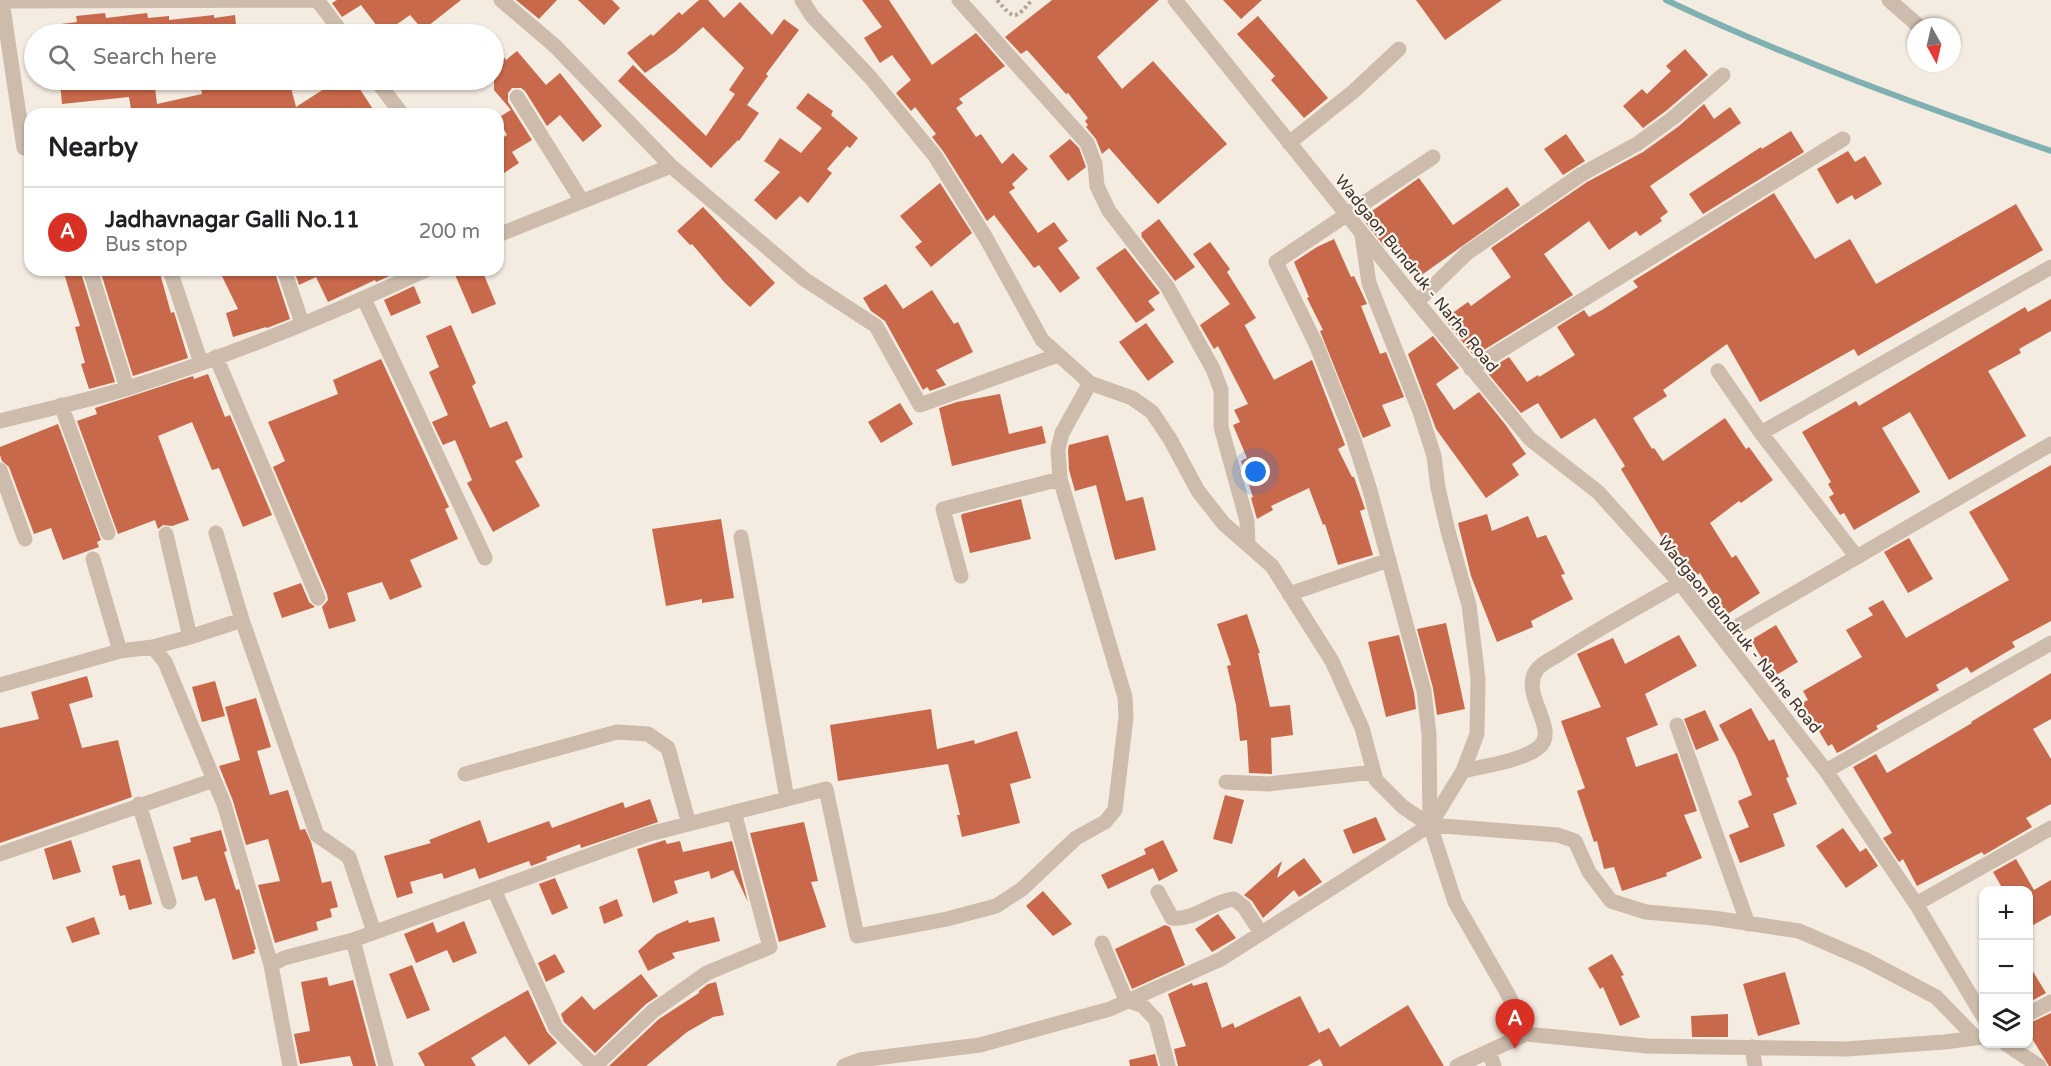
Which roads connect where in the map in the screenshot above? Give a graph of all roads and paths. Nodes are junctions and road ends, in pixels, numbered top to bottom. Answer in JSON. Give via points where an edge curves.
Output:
{"nodes":[{"id":1,"x":317,"y":0,"type":"edge"},
{"id":2,"x":501,"y":0,"type":"edge"},
{"id":3,"x":802,"y":0,"type":"edge"},
{"id":4,"x":959,"y":0,"type":"edge"},
{"id":5,"x":997,"y":0,"type":"edge"},
{"id":6,"x":1032,"y":0,"type":"edge"},
{"id":7,"x":1174,"y":0,"type":"edge"},
{"id":8,"x":1889,"y":0,"type":"edge"},
{"id":9,"x":1,"y":1,"type":"edge"},
{"id":10,"x":1910,"y":18,"type":"edge"},
{"id":11,"x":335,"y":24,"type":"edge"},
{"id":12,"x":1399,"y":49,"type":"dead end"},
{"id":13,"x":1723,"y":75,"type":"dead end"},
{"id":14,"x":384,"y":90,"type":"edge"},
{"id":15,"x":517,"y":97,"type":"dead end"},
{"id":16,"x":397,"y":108,"type":"edge"},
{"id":17,"x":1843,"y":138,"type":"dead end"},
{"id":18,"x":1289,"y":143,"type":"junction"},
{"id":19,"x":24,"y":148,"type":"dead end"},
{"id":20,"x":1433,"y":157,"type":"dead end"},
{"id":21,"x":671,"y":166,"type":"junction"},
{"id":22,"x":582,"y":201,"type":"junction"},
{"id":23,"x":1346,"y":214,"type":"junction"},
{"id":24,"x":504,"y":233,"type":"edge"},
{"id":25,"x":1362,"y":234,"type":"junction"},
{"id":26,"x":2051,"y":267,"type":"edge"},
{"id":27,"x":92,"y":276,"type":"edge"},
{"id":28,"x":172,"y":276,"type":"edge"},
{"id":29,"x":286,"y":276,"type":"edge"},
{"id":30,"x":413,"y":276,"type":"edge"},
{"id":31,"x":364,"y":298,"type":"junction"},
{"id":32,"x":1417,"y":302,"type":"junction"},
{"id":33,"x":302,"y":323,"type":"junction"},
{"id":34,"x":1058,"y":355,"type":"junction"},
{"id":35,"x":216,"y":357,"type":"junction"},
{"id":36,"x":201,"y":363,"type":"junction"},
{"id":37,"x":1471,"y":369,"type":"junction"},
{"id":38,"x":1718,"y":371,"type":"dead end"},
{"id":39,"x":1090,"y":383,"type":"junction"},
{"id":40,"x":127,"y":388,"type":"junction"},
{"id":41,"x":61,"y":405,"type":"junction"},
{"id":42,"x":0,"y":421,"type":"edge"},
{"id":43,"x":1761,"y":433,"type":"junction"},
{"id":44,"x":2051,"y":444,"type":"edge"},
{"id":45,"x":0,"y":470,"type":"edge"},
{"id":46,"x":1060,"y":479,"type":"junction"},
{"id":47,"x":108,"y":533,"type":"dead end"},
{"id":48,"x":216,"y":533,"type":"dead end"},
{"id":49,"x":166,"y":534,"type":"dead end"},
{"id":50,"x":741,"y":537,"type":"dead end"},
{"id":51,"x":25,"y":539,"type":"dead end"},
{"id":52,"x":1248,"y":545,"type":"junction"},
{"id":53,"x":1856,"y":556,"type":"junction"},
{"id":54,"x":486,"y":558,"type":"dead end"},
{"id":55,"x":93,"y":560,"type":"dead end"},
{"id":56,"x":1389,"y":560,"type":"junction"},
{"id":57,"x":961,"y":576,"type":"dead end"},
{"id":58,"x":1680,"y":583,"type":"junction"},
{"id":59,"x":1289,"y":594,"type":"junction"},
{"id":60,"x":318,"y":598,"type":"dead end"},
{"id":61,"x":242,"y":620,"type":"junction"},
{"id":62,"x":1721,"y":636,"type":"junction"},
{"id":63,"x":190,"y":637,"type":"junction"},
{"id":64,"x":2051,"y":643,"type":"edge"},
{"id":65,"x":153,"y":647,"type":"junction"},
{"id":66,"x":120,"y":651,"type":"junction"},
{"id":67,"x":0,"y":685,"type":"edge"},
{"id":68,"x":1677,"y":725,"type":"dead end"},
{"id":69,"x":1463,"y":771,"type":"junction"},
{"id":70,"x":1826,"y":771,"type":"junction"},
{"id":71,"x":1374,"y":772,"type":"junction"},
{"id":72,"x":465,"y":774,"type":"dead end"},
{"id":73,"x":214,"y":780,"type":"junction"},
{"id":74,"x":1227,"y":782,"type":"dead end"},
{"id":75,"x":787,"y":799,"type":"junction"},
{"id":76,"x":140,"y":804,"type":"junction"},
{"id":77,"x":734,"y":812,"type":"junction"},
{"id":78,"x":689,"y":824,"type":"junction"},
{"id":79,"x":1430,"y":825,"type":"junction"},
{"id":80,"x":2051,"y":828,"type":"edge"},
{"id":81,"x":0,"y":854,"type":"edge"},
{"id":82,"x":494,"y":890,"type":"junction"},
{"id":83,"x":1158,"y":892,"type":"dead end"},
{"id":84,"x":169,"y":902,"type":"dead end"},
{"id":85,"x":1916,"y":904,"type":"junction"},
{"id":86,"x":1748,"y":924,"type":"junction"},
{"id":87,"x":374,"y":932,"type":"junction"},
{"id":88,"x":1261,"y":933,"type":"junction"},
{"id":89,"x":353,"y":940,"type":"junction"},
{"id":90,"x":1102,"y":943,"type":"dead end"},
{"id":91,"x":271,"y":965,"type":"junction"},
{"id":92,"x":1126,"y":1000,"type":"junction"},
{"id":93,"x":2051,"y":1002,"type":"edge"},
{"id":94,"x":1979,"y":1011,"type":"edge"},
{"id":95,"x":2033,"y":1011,"type":"edge"},
{"id":96,"x":1526,"y":1034,"type":"junction"},
{"id":97,"x":1979,"y":1036,"type":"edge"},
{"id":98,"x":1979,"y":1037,"type":"edge"},
{"id":99,"x":1752,"y":1047,"type":"junction"},
{"id":100,"x":2012,"y":1048,"type":"edge"},
{"id":101,"x":1489,"y":1051,"type":"junction"},
{"id":102,"x":290,"y":1066,"type":"edge"},
{"id":103,"x":386,"y":1066,"type":"edge"},
{"id":104,"x":595,"y":1066,"type":"edge"},
{"id":105,"x":844,"y":1066,"type":"edge"},
{"id":106,"x":1168,"y":1066,"type":"edge"},
{"id":107,"x":1457,"y":1066,"type":"edge"},
{"id":108,"x":1494,"y":1066,"type":"edge"},
{"id":109,"x":1755,"y":1066,"type":"edge"},
{"id":110,"x":2039,"y":1066,"type":"edge"}],
"edges":[{"from":1,"to":9,"type":"street"},
{"from":1,"to":11,"type":"street"},
{"from":2,"to":21,"type":"street","via":[[555,46]]},
{"from":3,"to":34,"type":"street","via":[[935,156],[1042,340]]},
{"from":4,"to":52,"type":"street","via":[[1087,143],[1095,164],[1097,186],[1109,211],[1167,286],[1213,369],[1221,390],[1221,427],[1247,521]]},
{"from":5,"to":6,"type":"path","via":[[1015,16]]},
{"from":7,"to":18,"type":"street","name":"Wadgaon Bundruk - Narhe Road"},
{"from":8,"to":10,"type":"street"},
{"from":9,"to":19,"type":"street"},
{"from":12,"to":18,"type":"street"},
{"from":13,"to":32,"type":"street","via":[[1636,144],[1582,174],[1467,253]]},
{"from":14,"to":16,"type":"street"},
{"from":15,"to":22,"type":"street"},
{"from":17,"to":37,"type":"street"},
{"from":18,"to":23,"type":"street","name":"Wadgaon Bundruk - Narhe Road"},
{"from":20,"to":23,"type":"street"},
{"from":21,"to":22,"type":"street"},
{"from":21,"to":34,"type":"street","via":[[804,279],[876,326],[920,405]]},
{"from":22,"to":24,"type":"street"},
{"from":23,"to":25,"type":"street","name":"Wadgaon Bundruk - Narhe Road"},
{"from":23,"to":56,"type":"street","via":[[1276,262],[1316,344],[1353,437]]},
{"from":25,"to":32,"type":"street","name":"Wadgaon Bundruk - Narhe Road"},
{"from":25,"to":69,"type":"street","via":[[1368,283],[1434,456],[1448,531],[1469,605],[1478,679],[1478,734]]},
{"from":26,"to":43,"type":"street"},
{"from":27,"to":40,"type":"street"},
{"from":28,"to":36,"type":"street"},
{"from":29,"to":33,"type":"street"},
{"from":30,"to":31,"type":"street"},
{"from":31,"to":33,"type":"street"},
{"from":31,"to":54,"type":"street"},
{"from":32,"to":37,"type":"street","name":"Wadgaon Bundruk - Narhe Road"},
{"from":33,"to":35,"type":"street"},
{"from":34,"to":39,"type":"street"},
{"from":35,"to":36,"type":"street"},
{"from":35,"to":60,"type":"street"},
{"from":36,"to":40,"type":"street"},
{"from":37,"to":58,"type":"street","name":"Wadgaon Bundruk - Narhe Road","via":[[1530,439],[1598,492]]},
{"from":38,"to":43,"type":"street"},
{"from":39,"to":46,"type":"street","via":[[1062,433],[1058,449]]},
{"from":39,"to":52,"type":"street","via":[[1132,398],[1152,412],[1198,491],[1224,524]]},
{"from":40,"to":41,"type":"street"},
{"from":41,"to":42,"type":"street"},
{"from":41,"to":47,"type":"street"},
{"from":43,"to":53,"type":"street"},
{"from":44,"to":53,"type":"street"},
{"from":45,"to":51,"type":"street"},
{"from":46,"to":57,"type":"street","via":[[943,509]]},
{"from":46,"to":75,"type":"street","via":[[1125,698],[1115,810],[1105,822],[1076,838],[1022,889],[996,906],[856,936],[826,789]]},
{"from":48,"to":61,"type":"street"},
{"from":49,"to":63,"type":"street"},
{"from":50,"to":75,"type":"street"},
{"from":52,"to":59,"type":"street","via":[[1272,566]]},
{"from":53,"to":62,"type":"street"},
{"from":55,"to":66,"type":"street"},
{"from":56,"to":59,"type":"street"},
{"from":56,"to":79,"type":"street","via":[[1424,691],[1429,734]]},
{"from":58,"to":62,"type":"street","name":"Wadgaon Bundruk - Narhe Road"},
{"from":58,"to":69,"type":"street","via":[[1536,669],[1532,692],[1544,722],[1544,738],[1539,748]]},
{"from":59,"to":71,"type":"street","via":[[1332,661],[1362,728]]},
{"from":61,"to":63,"type":"street"},
{"from":61,"to":87,"type":"street","via":[[317,836],[349,857]]},
{"from":62,"to":70,"type":"street","name":"Wadgaon Bundruk - Narhe Road"},
{"from":63,"to":65,"type":"street"},
{"from":64,"to":70,"type":"street"},
{"from":65,"to":66,"type":"street"},
{"from":65,"to":73,"type":"street","via":[[165,662]]},
{"from":66,"to":67,"type":"street"},
{"from":68,"to":86,"type":"street"},
{"from":69,"to":79,"type":"street"},
{"from":70,"to":85,"type":"street","name":"Wadgaon Bundruk - Narhe Road"},
{"from":71,"to":74,"type":"street","via":[[1268,784]]},
{"from":71,"to":79,"type":"street","via":[[1376,780],[1403,807]]},
{"from":72,"to":78,"type":"street","via":[[617,732],[648,734],[668,748]]},
{"from":73,"to":76,"type":"street"},
{"from":73,"to":91,"type":"street"},
{"from":75,"to":77,"type":"street"},
{"from":76,"to":81,"type":"street"},
{"from":76,"to":84,"type":"street"},
{"from":77,"to":78,"type":"street"},
{"from":77,"to":104,"type":"street","via":[[770,947],[707,973],[653,1011]]},
{"from":78,"to":82,"type":"street","via":[[649,834]]},
{"from":79,"to":86,"type":"street","via":[[1558,835],[1575,841],[1589,872],[1611,901],[1646,912]]},
{"from":79,"to":88,"type":"street"},
{"from":79,"to":96,"type":"street","via":[[1455,902],[1509,996]]},
{"from":80,"to":85,"type":"street"},
{"from":82,"to":87,"type":"street"},
{"from":82,"to":104,"type":"street","via":[[556,1028]]},
{"from":83,"to":88,"type":"street","via":[[1172,918],[1180,919],[1234,899]]},
{"from":85,"to":94,"type":"street","name":"Wadgaon Bundruk - Narhe Road"},
{"from":86,"to":97,"type":"street","via":[[1799,931],[1866,960],[1936,997]]},
{"from":87,"to":89,"type":"street"},
{"from":88,"to":92,"type":"street","via":[[1221,959]]},
{"from":89,"to":91,"type":"street"},
{"from":89,"to":103,"type":"street"},
{"from":90,"to":92,"type":"street"},
{"from":91,"to":102,"type":"street"},
{"from":92,"to":105,"type":"street","via":[[1110,1009],[980,1045],[860,1060]]},
{"from":92,"to":106,"type":"street","via":[[1152,1013]]},
{"from":93,"to":95,"type":"street"},
{"from":96,"to":99,"type":"street","via":[[1647,1046]]},
{"from":96,"to":101,"type":"street"},
{"from":98,"to":99,"type":"street","via":[[1846,1049]]},
{"from":99,"to":109,"type":"street"},
{"from":100,"to":110,"type":"street"},
{"from":101,"to":107,"type":"street"},
{"from":101,"to":108,"type":"street"}]}
